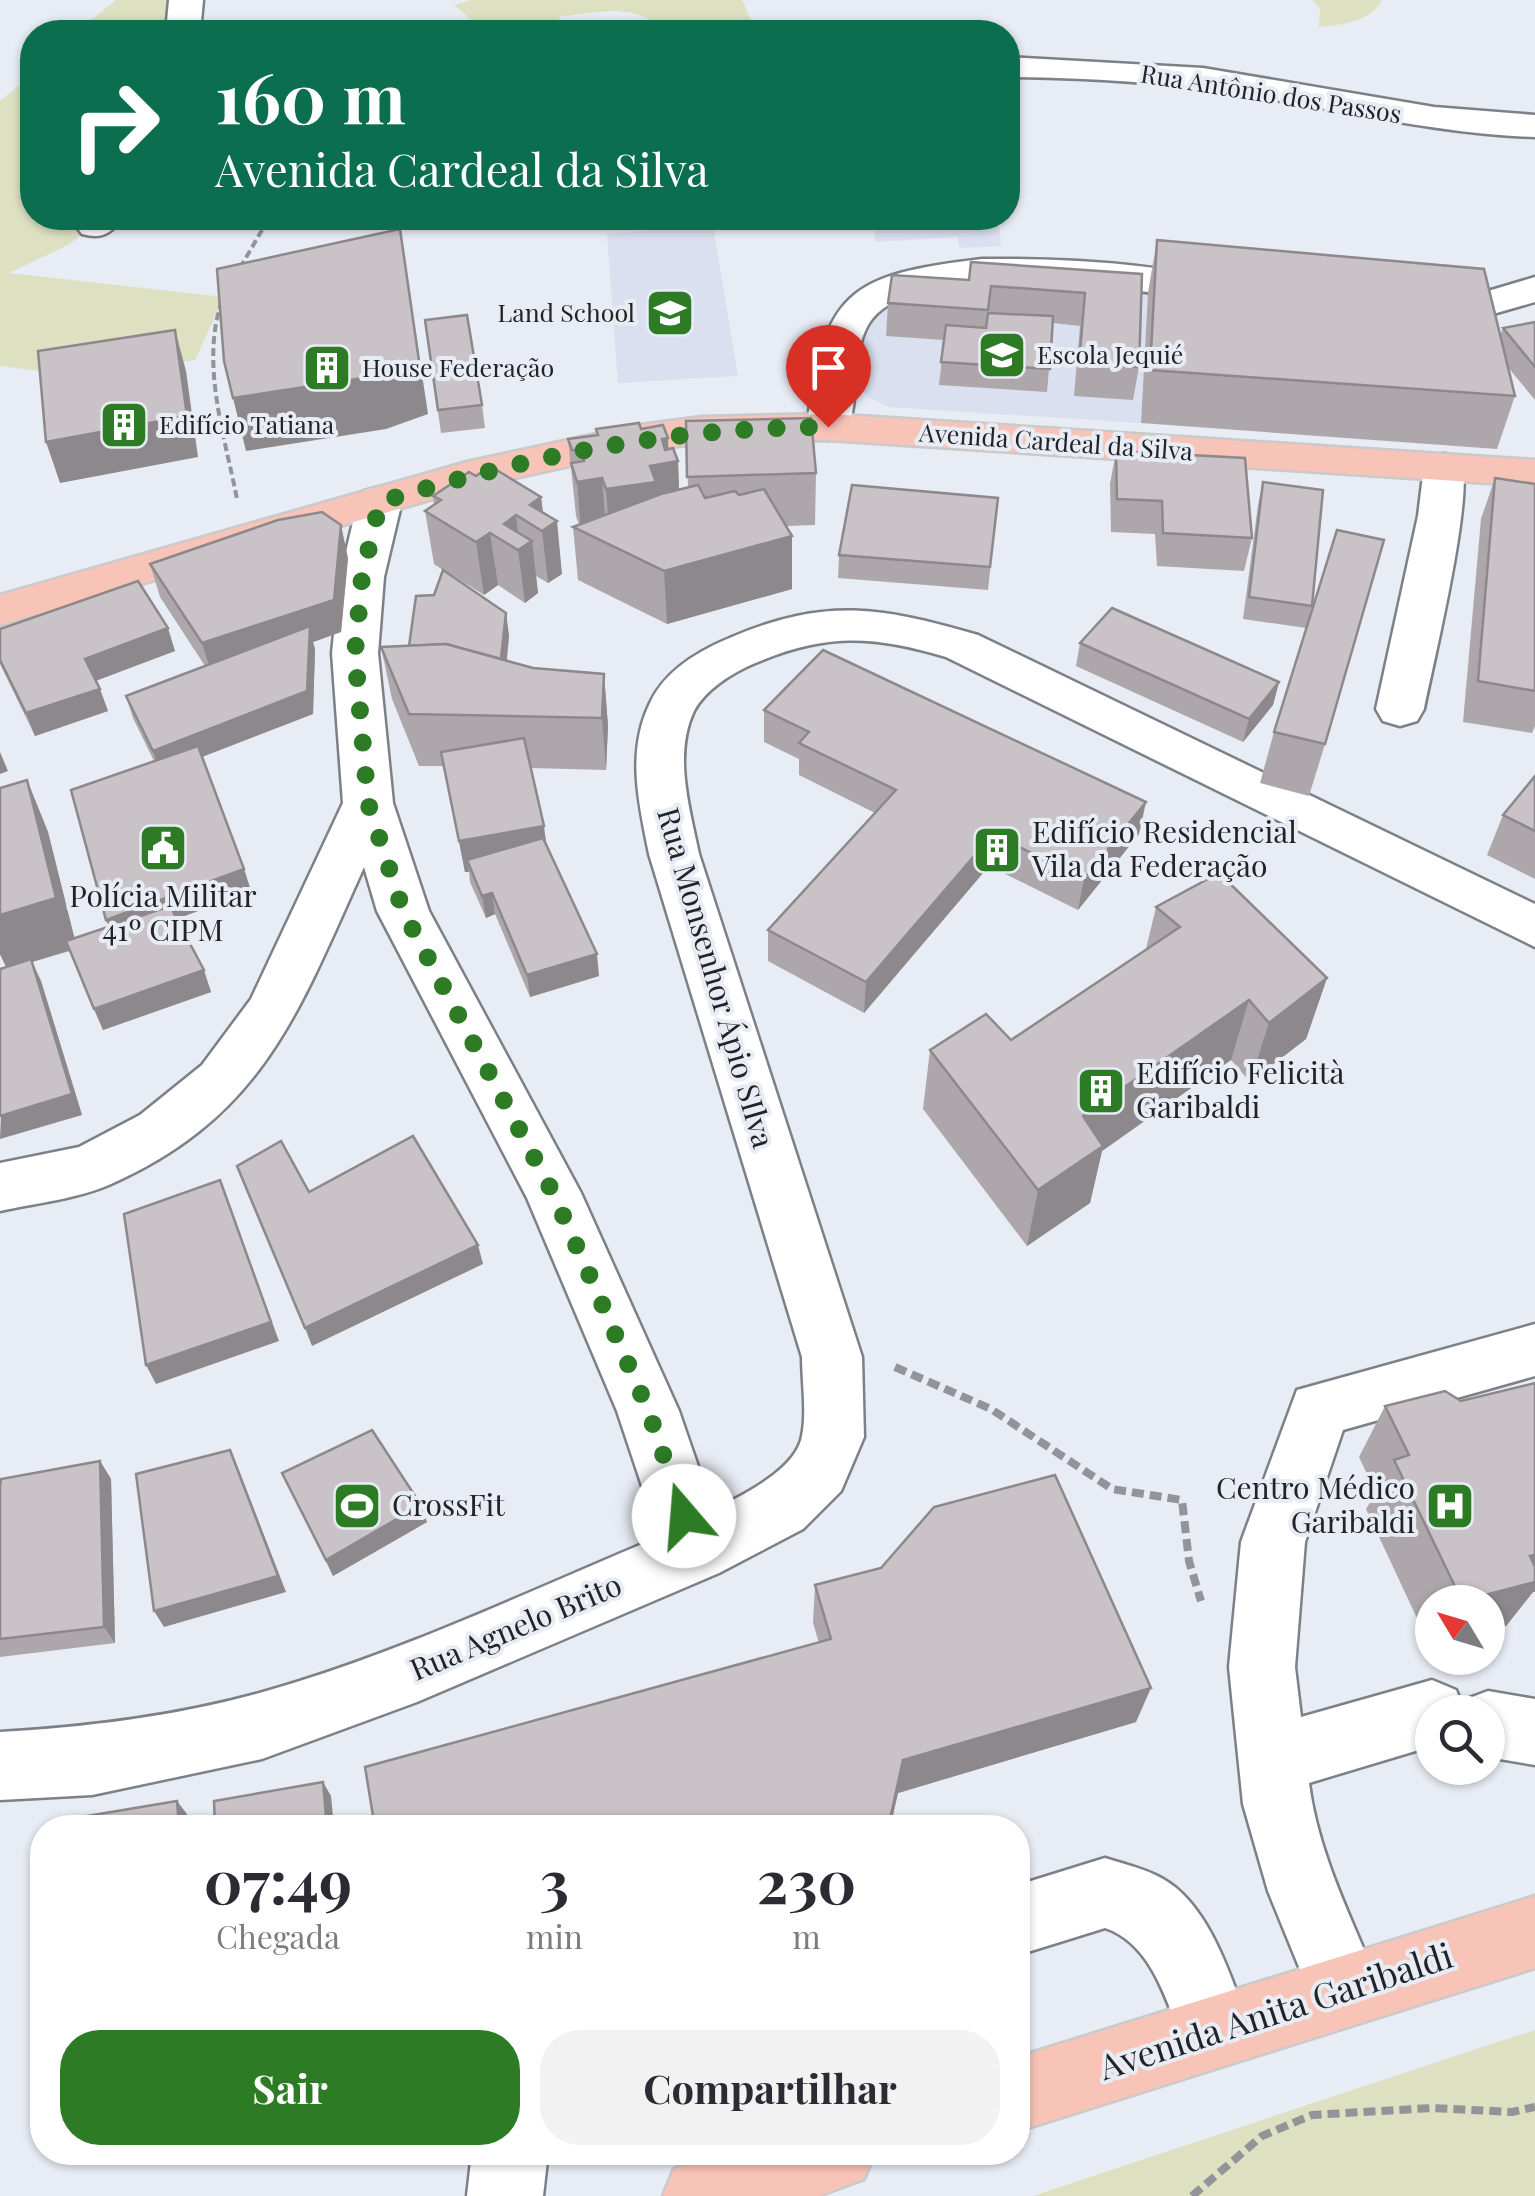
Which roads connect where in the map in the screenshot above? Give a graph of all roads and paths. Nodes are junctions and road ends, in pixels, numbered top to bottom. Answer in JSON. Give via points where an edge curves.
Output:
{"nodes":[{"id":1,"x":1020,"y":68,"type":"edge"},
{"id":2,"x":1535,"y":126,"type":"edge"},
{"id":3,"x":262,"y":230,"type":"edge"},
{"id":4,"x":233,"y":281,"type":"edge"},
{"id":5,"x":1535,"y":290,"type":"edge"},
{"id":6,"x":224,"y":297,"type":"edge"},
{"id":7,"x":1263,"y":298,"type":"edge"},
{"id":8,"x":1381,"y":313,"type":"edge"},
{"id":9,"x":828,"y":427,"type":"junction"},
{"id":10,"x":1444,"y":468,"type":"junction"},
{"id":11,"x":1535,"y":473,"type":"edge"},
{"id":12,"x":380,"y":502,"type":"junction"},
{"id":13,"x":244,"y":540,"type":"junction"},
{"id":14,"x":0,"y":610,"type":"edge"},
{"id":15,"x":1400,"y":709,"type":"dead end"},
{"id":16,"x":368,"y":803,"type":"junction"},
{"id":17,"x":1535,"y":927,"type":"edge"},
{"id":18,"x":0,"y":1187,"type":"edge"},
{"id":19,"x":1535,"y":1350,"type":"edge"},
{"id":20,"x":894,"y":1367,"type":"dead end"},
{"id":21,"x":696,"y":1552,"type":"junction"},
{"id":22,"x":1206,"y":1617,"type":"dead end"},
{"id":23,"x":1415,"y":1719,"type":"edge"},
{"id":24,"x":1505,"y":1727,"type":"edge"},
{"id":25,"x":1535,"y":1732,"type":"edge"},
{"id":26,"x":1270,"y":1760,"type":"junction"},
{"id":27,"x":0,"y":1766,"type":"edge"},
{"id":28,"x":1030,"y":1916,"type":"edge"},
{"id":29,"x":1535,"y":1932,"type":"edge"},
{"id":30,"x":1345,"y":1990,"type":"junction"},
{"id":31,"x":1214,"y":2031,"type":"junction"},
{"id":32,"x":1030,"y":2090,"type":"edge"},
{"id":33,"x":1535,"y":2107,"type":"edge"},
{"id":34,"x":509,"y":2165,"type":"edge"},
{"id":35,"x":796,"y":2165,"type":"edge"},
{"id":36,"x":505,"y":2196,"type":"edge"},
{"id":37,"x":701,"y":2196,"type":"edge"},
{"id":38,"x":1192,"y":2196,"type":"edge"}],
"edges":[{"from":1,"to":2,"type":"street","name":"Rua Antônio dos Passos","via":[[1195,77],[1399,115]]},
{"from":3,"to":4,"type":"path"},
{"from":5,"to":8,"type":"street","via":[[1437,312]]},
{"from":6,"to":13,"type":"path","via":[[212,317],[212,348]]},
{"from":7,"to":9,"type":"street","via":[[1066,270],[957,274],[892,288],[857,311],[846,330]]},
{"from":9,"to":10,"type":"main road","name":"Avenida Cardeal da Silva"},
{"from":9,"to":12,"type":"main road","name":"Avenida Cardeal da Silva","via":[[633,440]]},
{"from":10,"to":11,"type":"main road","name":"Avenida Cardeal da Silva"},
{"from":10,"to":15,"type":"street"},
{"from":12,"to":13,"type":"main road","name":"Avenida Cardeal da Silva"},
{"from":12,"to":16,"type":"street","via":[[362,577],[355,653]]},
{"from":13,"to":14,"type":"main road","name":"Avenida Cardeal da Silva"},
{"from":16,"to":18,"type":"street","via":[[272,1011],[221,1081],[160,1131],[90,1168]]},
{"from":16,"to":21,"type":"street","via":[[403,911],[544,1176],[596,1290],[648,1410]]},
{"from":17,"to":21,"type":"street","name":"Rua Monsenhor Ápio SIlva","via":[[1011,668],[918,632],[830,624],[788,632],[719,660],[672,706],[660,786],[700,942],[832,1357],[833,1437],[818,1471],[781,1508]]},
{"from":19,"to":26,"type":"street","via":[[1319,1410],[1274,1542],[1262,1667]]},
{"from":20,"to":22,"type":"path","via":[[990,1409],[1112,1489],[1182,1500],[1189,1562]]},
{"from":21,"to":27,"type":"street","name":"Rua Agnelo Brito","via":[[394,1680],[262,1726],[92,1762]]},
{"from":23,"to":26,"type":"street"},
{"from":24,"to":25,"type":"street"},
{"from":26,"to":30,"type":"street","via":[[1304,1890]]},
{"from":28,"to":31,"type":"street","via":[[1105,1894],[1141,1905],[1193,1972]]},
{"from":29,"to":30,"type":"main road","name":"Avenida Anita Garibaldi"},
{"from":30,"to":31,"type":"main road","name":"Avenida Anita Garibaldi"},
{"from":31,"to":32,"type":"main road","name":"Avenida Anita Garibaldi"},
{"from":33,"to":38,"type":"path","via":[[1312,2114],[1262,2136]]},
{"from":34,"to":36,"type":"street"},
{"from":35,"to":37,"type":"main road"}]}
